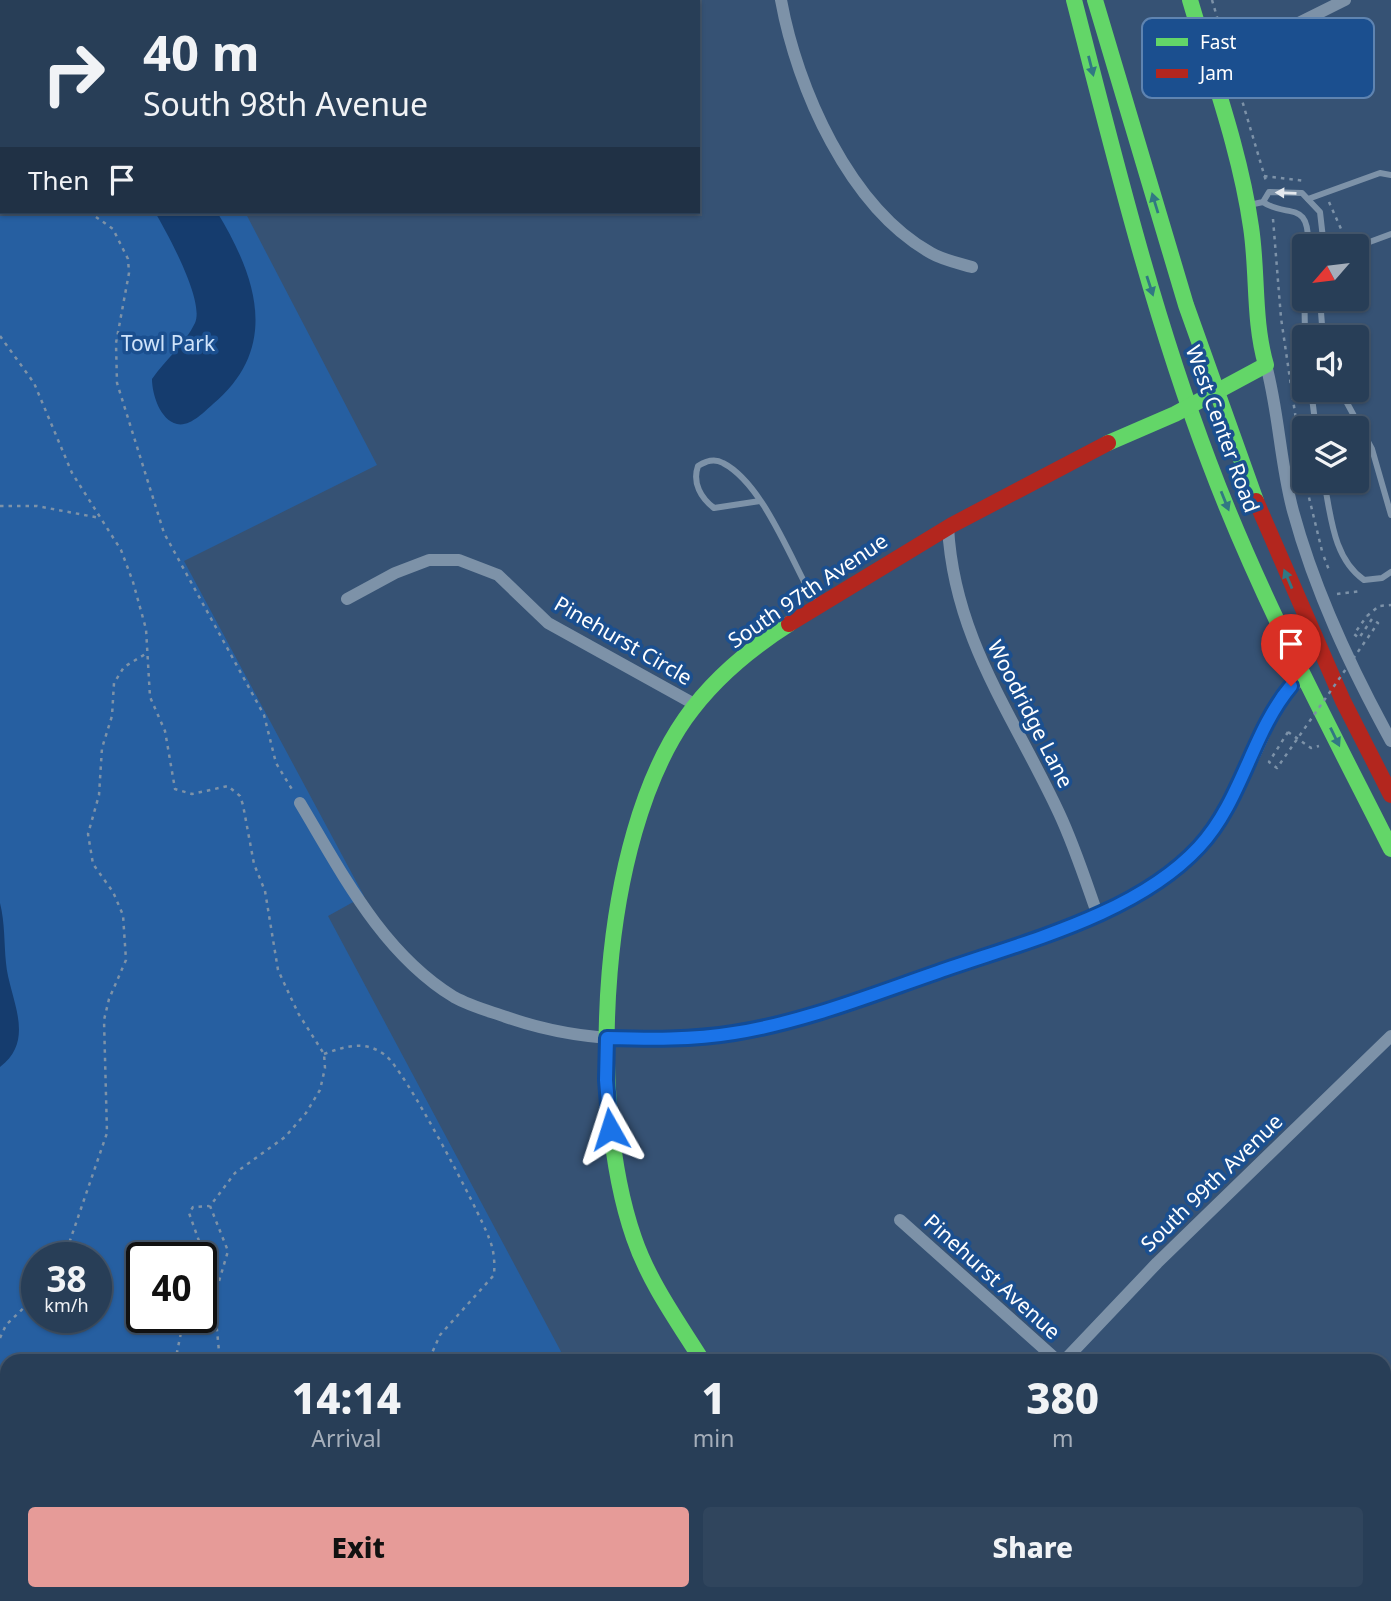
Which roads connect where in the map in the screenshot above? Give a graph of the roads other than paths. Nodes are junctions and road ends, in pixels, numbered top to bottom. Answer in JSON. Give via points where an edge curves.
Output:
{"nodes":[{"id":1,"x":781,"y":0,"type":"edge"},
{"id":2,"x":1074,"y":0,"type":"edge"},
{"id":3,"x":1095,"y":0,"type":"edge"},
{"id":4,"x":1190,"y":0,"type":"edge"},
{"id":5,"x":1345,"y":0,"type":"edge"},
{"id":6,"x":1195,"y":18,"type":"edge"},
{"id":7,"x":1309,"y":18,"type":"edge"},
{"id":8,"x":1220,"y":98,"type":"edge"},
{"id":9,"x":1391,"y":175,"type":"edge"},
{"id":10,"x":1308,"y":200,"type":"junction"},
{"id":11,"x":1255,"y":204,"type":"junction"},
{"id":12,"x":1308,"y":234,"type":"edge"},
{"id":13,"x":1324,"y":234,"type":"edge"},
{"id":14,"x":1391,"y":234,"type":"edge"},
{"id":15,"x":1369,"y":242,"type":"edge"},
{"id":16,"x":972,"y":267,"type":"dead end"},
{"id":17,"x":1265,"y":365,"type":"junction"},
{"id":18,"x":1215,"y":388,"type":"junction"},
{"id":19,"x":1347,"y":402,"type":"edge"},
{"id":20,"x":1189,"y":407,"type":"junction"},
{"id":21,"x":1327,"y":493,"type":"edge"},
{"id":22,"x":760,"y":501,"type":"junction"},
{"id":23,"x":1391,"y":515,"type":"edge"},
{"id":24,"x":948,"y":527,"type":"junction"},
{"id":25,"x":1391,"y":572,"type":"edge"},
{"id":26,"x":347,"y":599,"type":"dead end"},
{"id":27,"x":817,"y":606,"type":"junction"},
{"id":28,"x":1305,"y":676,"type":"junction"},
{"id":29,"x":696,"y":705,"type":"junction"},
{"id":30,"x":1391,"y":741,"type":"edge"},
{"id":31,"x":1391,"y":795,"type":"edge"},
{"id":32,"x":300,"y":803,"type":"road end"},
{"id":33,"x":1391,"y":849,"type":"edge"},
{"id":34,"x":1097,"y":913,"type":"junction"},
{"id":35,"x":1391,"y":1036,"type":"edge"},
{"id":36,"x":607,"y":1038,"type":"junction"},
{"id":37,"x":901,"y":1220,"type":"dead end"},
{"id":38,"x":697,"y":1354,"type":"edge"},
{"id":39,"x":1052,"y":1354,"type":"edge"},
{"id":40,"x":1069,"y":1354,"type":"edge"}],
"edges":[{"from":1,"to":16,"type":"street","via":[[806,90],[852,174],[911,239],[937,256]]},
{"from":2,"to":20,"type":"main road","name":"West Center Road","one_way":true,"via":[[1134,236]]},
{"from":18,"to":3,"type":"main road","name":"West Center Road","one_way":true},
{"from":4,"to":6,"type":"main road"},
{"from":5,"to":7,"type":"street"},
{"from":8,"to":11,"type":"main road"},
{"from":9,"to":10,"type":"lane","via":[[1380,173]]},
{"from":10,"to":11,"type":"lane","one_way":true,"via":[[1302,193],[1269,192]]},
{"from":10,"to":13,"type":"lane","via":[[1320,212]]},
{"from":11,"to":12,"type":"lane","via":[[1292,209],[1307,225]]},
{"from":11,"to":17,"type":"main road","via":[[1256,325]]},
{"from":14,"to":15,"type":"lane"},
{"from":17,"to":18,"type":"main road","name":"South 97th Avenue"},
{"from":17,"to":30,"type":"street","via":[[1305,551],[1332,621]]},
{"from":18,"to":20,"type":"main road","name":"South 97th Avenue"},
{"from":31,"to":18,"type":"main road","name":"West Center Road","one_way":true,"via":[[1310,630]]},
{"from":19,"to":23,"type":"lane","via":[[1372,449]]},
{"from":20,"to":24,"type":"main road","name":"South 97th Avenue","via":[[1085,453]]},
{"from":20,"to":28,"type":"main road","name":"West Center Road","one_way":true,"via":[[1235,527]]},
{"from":21,"to":25,"type":"lane","via":[[1340,553],[1352,571],[1364,580]]},
{"from":22,"to":22,"type":"lane","via":[[722,462],[709,460],[698,466],[697,486],[714,508]]},
{"from":22,"to":27,"type":"lane"},
{"from":24,"to":27,"type":"main road","name":"South 97th Avenue"},
{"from":24,"to":34,"type":"street","name":"Woodridge Lane","via":[[953,575],[975,650],[1058,811]]},
{"from":26,"to":29,"type":"street","name":"Pinehurst Circle","via":[[395,572],[429,561],[459,560],[498,575],[548,623]]},
{"from":27,"to":29,"type":"main road","name":"South 97th Avenue","via":[[751,652],[708,688]]},
{"from":28,"to":33,"type":"main road","name":"West Center Road","one_way":true},
{"from":28,"to":34,"type":"street","via":[[1283,696],[1233,797],[1200,846],[1155,885]]},
{"from":29,"to":36,"type":"main road","name":"South 97th Avenue","via":[[654,773],[629,847],[617,913]]},
{"from":32,"to":36,"type":"street","via":[[350,886],[397,950],[420,973],[467,1003],[542,1030]]},
{"from":34,"to":36,"type":"street","via":[[862,999],[765,1028],[695,1037]]},
{"from":35,"to":40,"type":"street","name":"South 99th Avenue"},
{"from":36,"to":38,"type":"main road","name":"South 97th Avenue","via":[[607,1102],[614,1156],[634,1237],[657,1287]]},
{"from":37,"to":39,"type":"street","name":"Pinehurst Avenue"}]}
